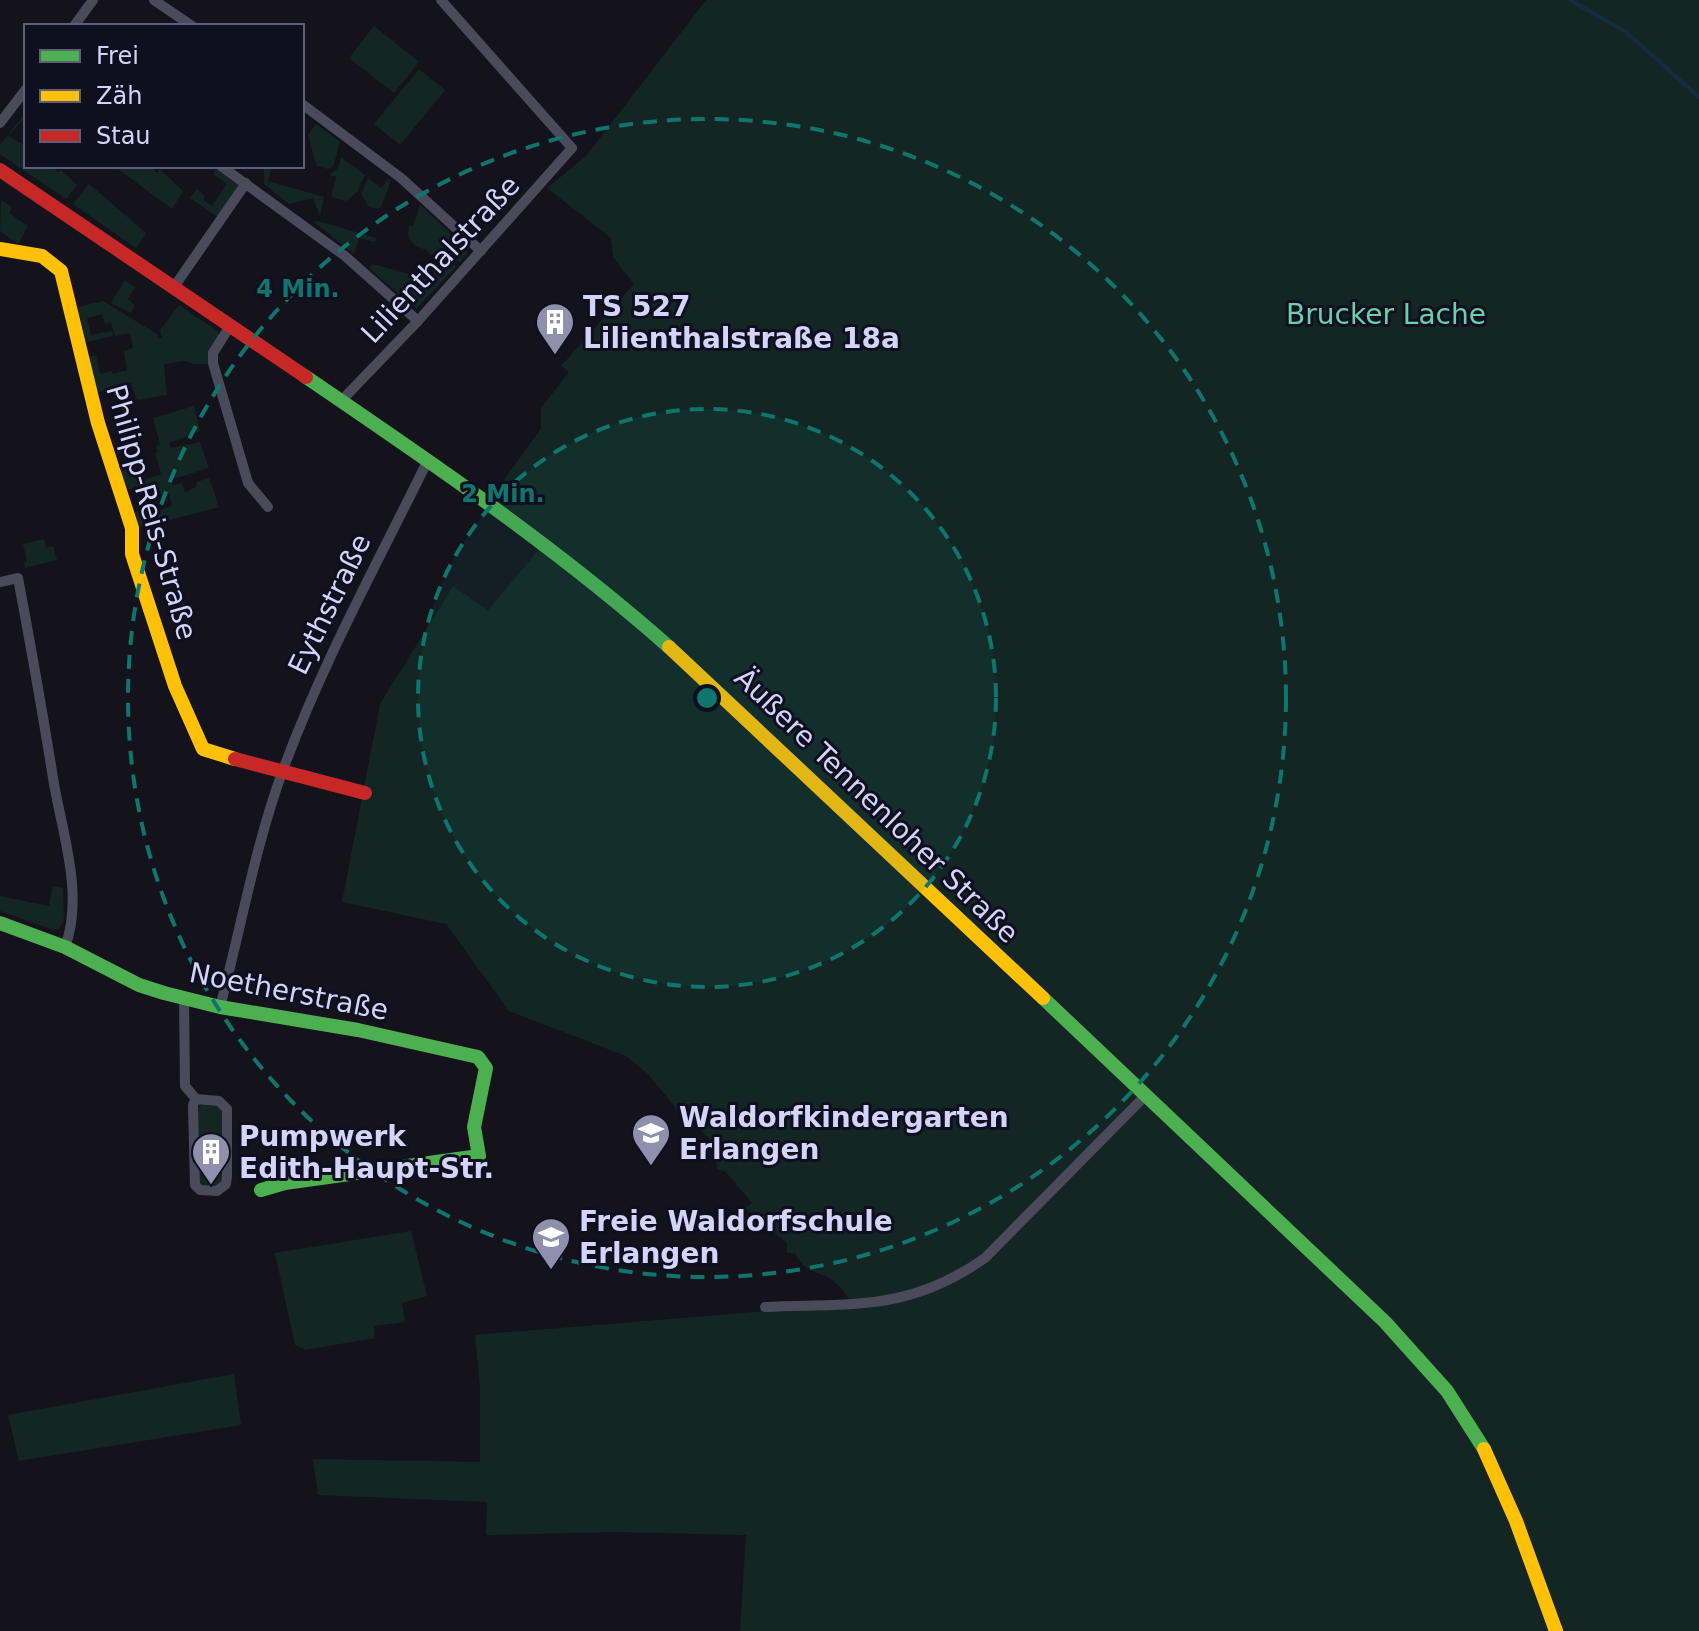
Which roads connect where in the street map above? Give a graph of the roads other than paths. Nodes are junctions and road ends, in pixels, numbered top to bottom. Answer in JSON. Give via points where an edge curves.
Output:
{"nodes":[{"id":1,"x":93,"y":0,"type":"edge"},
{"id":2,"x":154,"y":0,"type":"edge"},
{"id":3,"x":441,"y":0,"type":"edge"},
{"id":4,"x":75,"y":24,"type":"edge"},
{"id":5,"x":189,"y":24,"type":"edge"},
{"id":6,"x":24,"y":92,"type":"edge"},
{"id":7,"x":304,"y":105,"type":"edge"},
{"id":8,"x":0,"y":123,"type":"edge"},
{"id":9,"x":224,"y":168,"type":"edge"},
{"id":10,"x":0,"y":170,"type":"edge"},
{"id":11,"x":246,"y":183,"type":"junction"},
{"id":12,"x":0,"y":249,"type":"edge"},
{"id":13,"x":481,"y":251,"type":"junction"},
{"id":14,"x":174,"y":287,"type":"junction"},
{"id":15,"x":418,"y":321,"type":"junction"},
{"id":16,"x":230,"y":326,"type":"junction"},
{"id":17,"x":341,"y":401,"type":"junction"},
{"id":18,"x":428,"y":460,"type":"junction"},
{"id":19,"x":268,"y":507,"type":"dead end"},
{"id":20,"x":0,"y":582,"type":"edge"},
{"id":21,"x":282,"y":773,"type":"junction"},
{"id":22,"x":365,"y":793,"type":"dead end"},
{"id":23,"x":0,"y":923,"type":"edge"},
{"id":24,"x":65,"y":947,"type":"junction"},
{"id":25,"x":184,"y":998,"type":"junction"},
{"id":26,"x":220,"y":1007,"type":"junction"},
{"id":27,"x":1145,"y":1096,"type":"junction"},
{"id":28,"x":196,"y":1099,"type":"junction"},
{"id":29,"x":261,"y":1190,"type":"dead end"},
{"id":30,"x":765,"y":1307,"type":"dead end"},
{"id":31,"x":1556,"y":1631,"type":"edge"}],
"edges":[{"from":1,"to":4,"type":"street"},
{"from":2,"to":5,"type":"street"},
{"from":3,"to":13,"type":"street","name":"Lilienthalstraße","via":[[572,148]]},
{"from":6,"to":8,"type":"street"},
{"from":7,"to":13,"type":"street","via":[[401,178]]},
{"from":9,"to":11,"type":"street"},
{"from":10,"to":14,"type":"street","name":"Äußere Tennenloher Straße"},
{"from":11,"to":14,"type":"street"},
{"from":11,"to":15,"type":"street","via":[[345,256]]},
{"from":12,"to":21,"type":"street","name":"Philipp-Reis-Straße","via":[[43,255],[61,271],[98,423],[132,528],[132,554],[175,686],[203,749]]},
{"from":13,"to":15,"type":"street","name":"Lilienthalstraße"},
{"from":14,"to":16,"type":"street","name":"Äußere Tennenloher Straße"},
{"from":15,"to":17,"type":"street","name":"Lilienthalstraße"},
{"from":16,"to":17,"type":"street","name":"Äußere Tennenloher Straße"},
{"from":16,"to":19,"type":"street","via":[[213,353],[214,368],[248,483]]},
{"from":17,"to":18,"type":"street","name":"Äußere Tennenloher Straße"},
{"from":18,"to":21,"type":"street","name":"Eythstraße","via":[[314,694]]},
{"from":18,"to":27,"type":"street","name":"Äußere Tennenloher Straße","via":[[615,599],[714,686]]},
{"from":20,"to":24,"type":"street","via":[[18,578],[37,674],[70,870],[73,917]]},
{"from":21,"to":22,"type":"street"},
{"from":21,"to":26,"type":"street","name":"Eythstraße"},
{"from":23,"to":24,"type":"street","name":"Noetherstraße"},
{"from":24,"to":25,"type":"street","name":"Noetherstraße","via":[[139,985]]},
{"from":25,"to":26,"type":"street","name":"Noetherstraße"},
{"from":25,"to":28,"type":"street","via":[[185,1086]]},
{"from":26,"to":29,"type":"street","name":"Noetherstraße","via":[[478,1057],[486,1068],[474,1127],[479,1156]]},
{"from":27,"to":30,"type":"street","via":[[964,1273],[886,1302]]},
{"from":27,"to":31,"type":"street","name":"Äußere Tennenloher Straße","via":[[1385,1322],[1447,1390],[1489,1459]]},
{"from":28,"to":28,"type":"street","via":[[195,1185],[217,1191],[227,1176],[227,1109],[219,1101]]}]}
